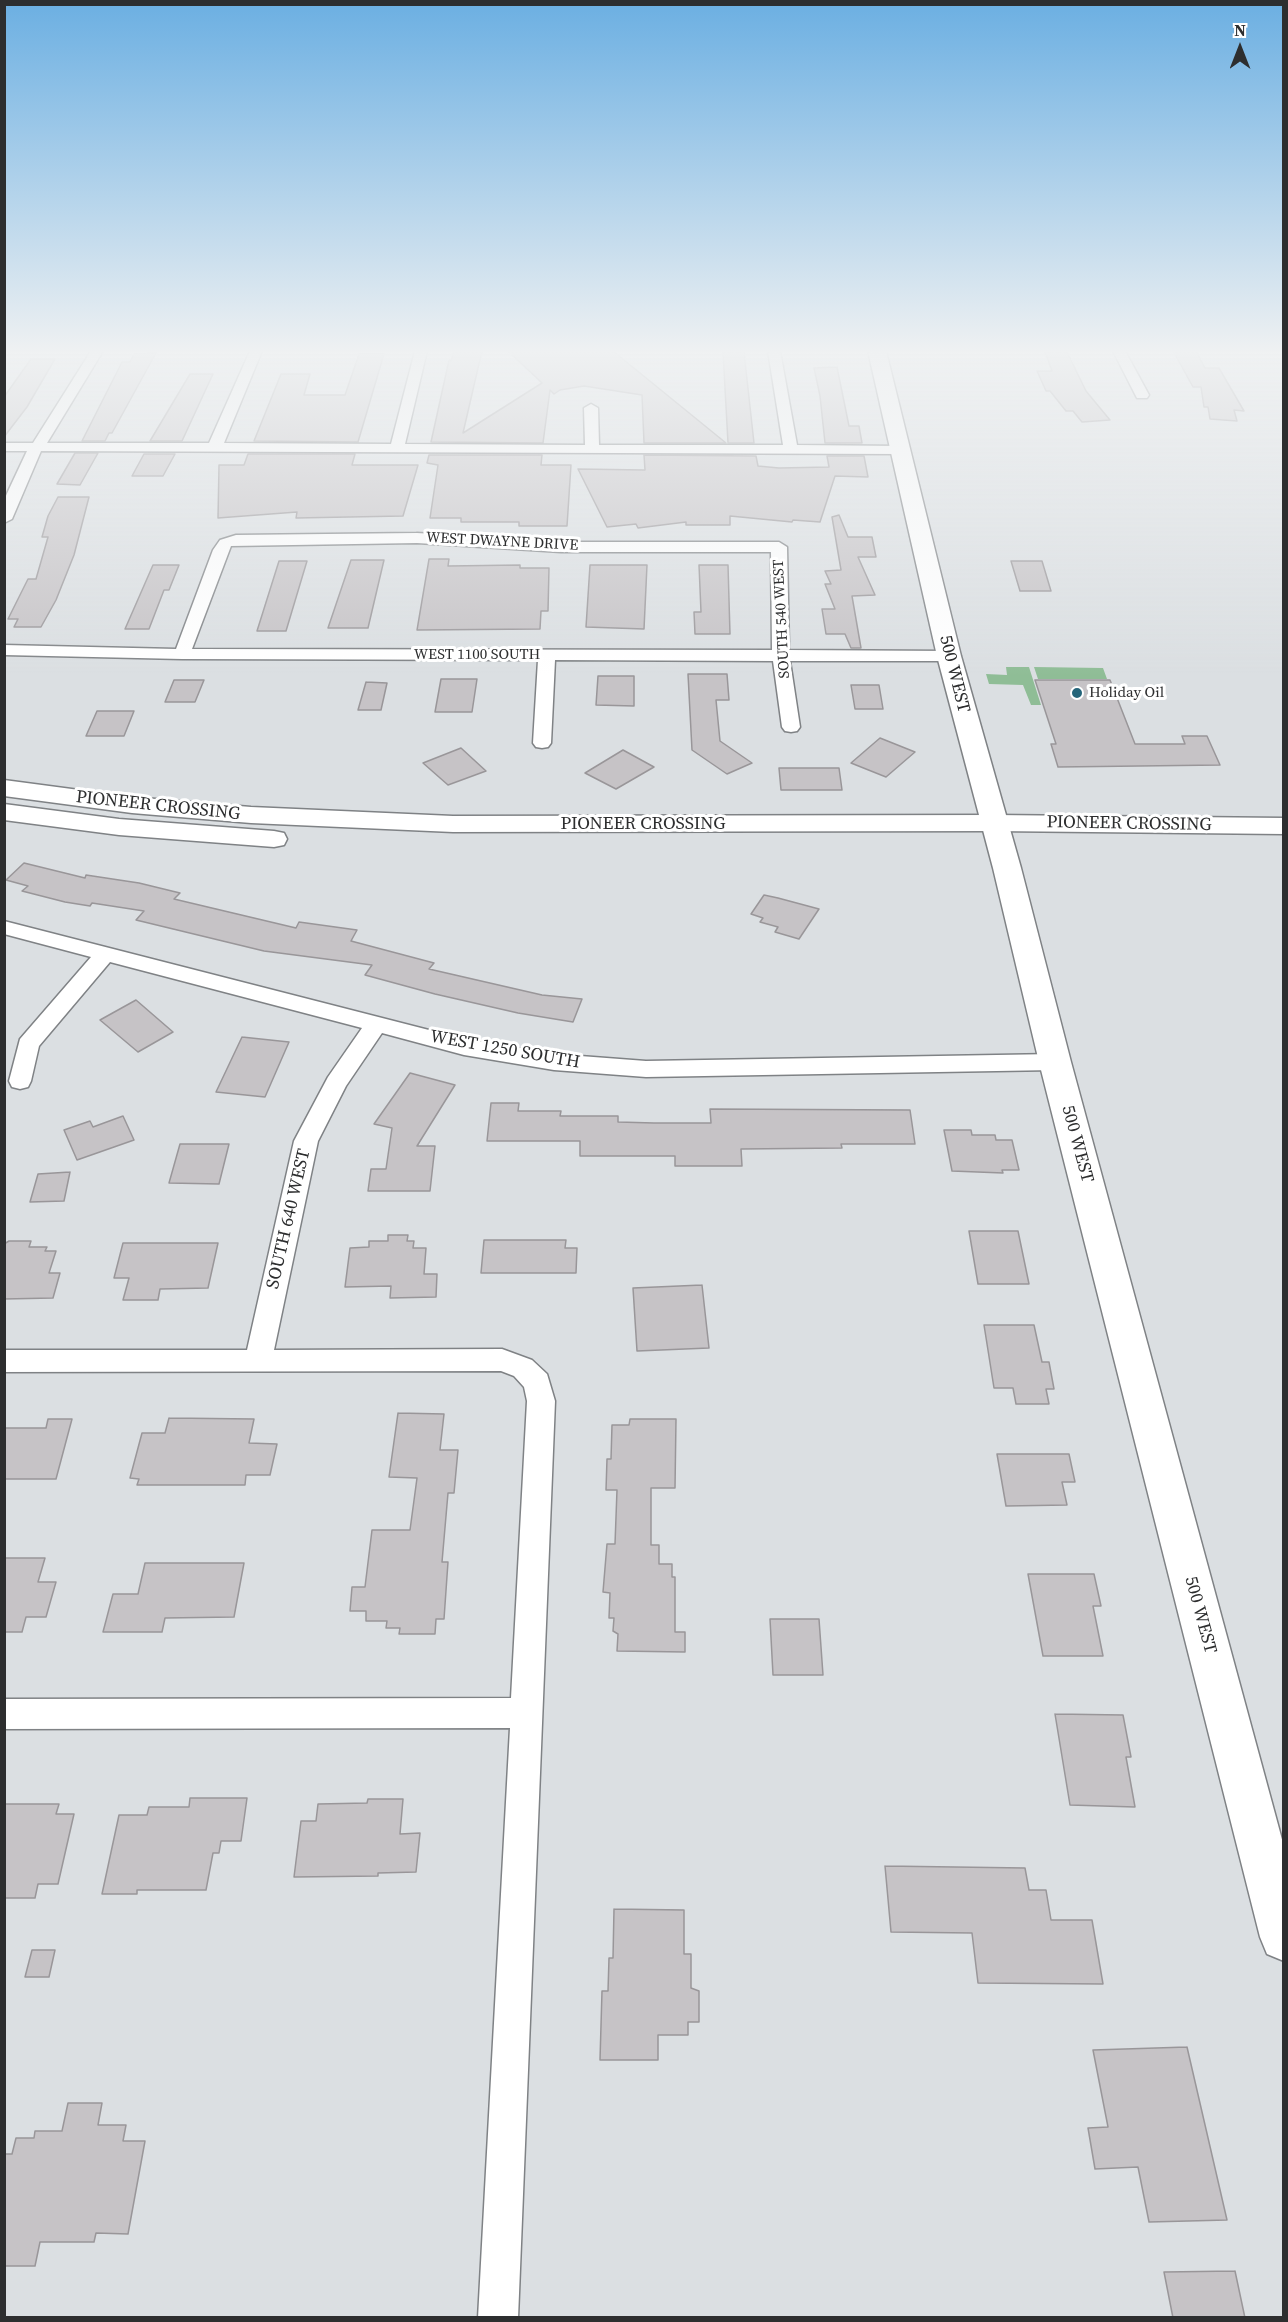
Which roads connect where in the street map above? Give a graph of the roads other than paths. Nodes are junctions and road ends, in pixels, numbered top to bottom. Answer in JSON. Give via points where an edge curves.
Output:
{"nodes":[{"id":1,"x":30,"y":459,"type":"edge"},
{"id":2,"x":903,"y":459,"type":"edge"},
{"id":3,"x":4,"y":519,"type":"edge"},
{"id":4,"x":779,"y":547,"type":"joint"},
{"id":5,"x":4,"y":651,"type":"edge"},
{"id":6,"x":182,"y":654,"type":"junction"},
{"id":7,"x":547,"y":655,"type":"junction"},
{"id":8,"x":781,"y":656,"type":"junction"},
{"id":9,"x":949,"y":656,"type":"junction"},
{"id":10,"x":791,"y":727,"type":"dead end"},
{"id":11,"x":542,"y":743,"type":"dead end"},
{"id":12,"x":4,"y":788,"type":"edge"},
{"id":13,"x":4,"y":812,"type":"edge"},
{"id":14,"x":1284,"y":826,"type":"edge"},
{"id":15,"x":997,"y":834,"type":"junction"},
{"id":16,"x":1284,"y":849,"type":"edge"},
{"id":17,"x":4,"y":927,"type":"edge"},
{"id":18,"x":106,"y":953,"type":"junction"},
{"id":19,"x":376,"y":1025,"type":"junction"},
{"id":20,"x":1055,"y":1062,"type":"junction"},
{"id":21,"x":20,"y":1081,"type":"dead end"},
{"id":22,"x":258,"y":1360,"type":"junction"},
{"id":23,"x":4,"y":1361,"type":"edge"},
{"id":24,"x":526,"y":1713,"type":"junction"},
{"id":25,"x":4,"y":1714,"type":"edge"},
{"id":26,"x":1276,"y":1878,"type":"edge"},
{"id":27,"x":1284,"y":1937,"type":"edge"},
{"id":28,"x":498,"y":2318,"type":"edge"}],
"edges":[{"from":1,"to":3,"type":"street"},
{"from":2,"to":9,"type":"main road","name":"500 WEST"},
{"from":4,"to":6,"type":"street","name":"WEST DWAYNE DRIVE","via":[[561,547],[417,538],[249,539],[225,543]]},
{"from":4,"to":8,"type":"street","name":"SOUTH 540 WEST"},
{"from":5,"to":6,"type":"street","name":"WEST 1100 SOUTH"},
{"from":6,"to":7,"type":"street","name":"WEST 1100 SOUTH"},
{"from":7,"to":8,"type":"street","name":"WEST 1100 SOUTH"},
{"from":7,"to":11,"type":"street"},
{"from":8,"to":9,"type":"street","name":"WEST 1100 SOUTH"},
{"from":8,"to":10,"type":"street","name":"SOUTH 540 WEST"},
{"from":9,"to":15,"type":"main road","name":"500 WEST"},
{"from":12,"to":15,"type":"main road","name":"PIONEER CROSSING","via":[[132,805],[362,821]]},
{"from":13,"to":15,"type":"main road","name":"PIONEER CROSSING","via":[[242,838],[442,846]]},
{"from":14,"to":15,"type":"main road","name":"PIONEER CROSSING"},
{"from":15,"to":16,"type":"main road","name":"PIONEER CROSSING"},
{"from":15,"to":20,"type":"main road","name":"500 WEST"},
{"from":17,"to":18,"type":"street","name":"WEST 1250 SOUTH"},
{"from":18,"to":19,"type":"street","name":"WEST 1250 SOUTH"},
{"from":18,"to":21,"type":"street","via":[[28,1044]]},
{"from":19,"to":20,"type":"street","name":"WEST 1250 SOUTH","via":[[464,1047],[554,1062],[646,1069]]},
{"from":19,"to":22,"type":"street","name":"SOUTH 640 WEST","via":[[330,1092],[306,1141]]},
{"from":20,"to":26,"type":"main road","name":"500 WEST"},
{"from":22,"to":23,"type":"street"},
{"from":22,"to":24,"type":"street","via":[[502,1360],[523,1368],[537,1382],[541,1401]]},
{"from":24,"to":25,"type":"street"},
{"from":24,"to":28,"type":"street"},
{"from":26,"to":27,"type":"main road","name":"500 WEST"}]}
